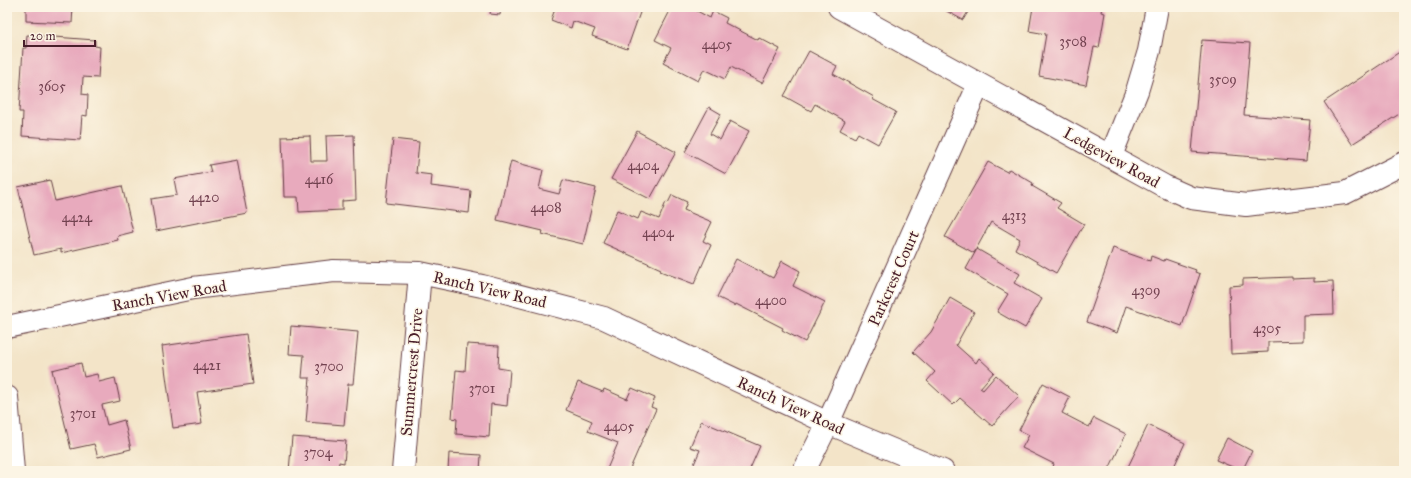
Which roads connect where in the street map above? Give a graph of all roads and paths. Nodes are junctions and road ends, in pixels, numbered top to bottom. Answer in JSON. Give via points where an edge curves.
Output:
{"nodes":[{"id":1,"x":839,"y":7,"type":"edge"},
{"id":2,"x":1157,"y":7,"type":"edge"},
{"id":3,"x":979,"y":84,"type":"junction"},
{"id":4,"x":1111,"y":156,"type":"junction"},
{"id":5,"x":1404,"y":163,"type":"edge"},
{"id":6,"x":420,"y":273,"type":"junction"},
{"id":7,"x":7,"y":327,"type":"edge"},
{"id":8,"x":7,"y":397,"type":"edge"},
{"id":9,"x":828,"y":422,"type":"junction"},
{"id":10,"x":13,"y":471,"type":"edge"},
{"id":11,"x":403,"y":471,"type":"edge"},
{"id":12,"x":804,"y":471,"type":"edge"},
{"id":13,"x":943,"y":471,"type":"edge"}],
"edges":[{"from":1,"to":3,"type":"street","name":"Ledgeview Road"},
{"from":2,"to":4,"type":"street","via":[[1149,51],[1137,91]]},
{"from":3,"to":4,"type":"street","name":"Ledgeview Road"},
{"from":3,"to":9,"type":"street","name":"Parkcrest Court"},
{"from":4,"to":5,"type":"street","name":"Ledgeview Road","via":[[1190,198],[1246,205],[1345,193]]},
{"from":6,"to":7,"type":"street","name":"Ranch View Road","via":[[334,271],[193,288]]},
{"from":6,"to":9,"type":"street","name":"Ranch View Road","via":[[482,286],[604,318]]},
{"from":6,"to":11,"type":"street","name":"Summercrest Drive"},
{"from":8,"to":10,"type":"street"},
{"from":9,"to":12,"type":"street","name":"Parkcrest Court"},
{"from":9,"to":13,"type":"street","name":"Ranch View Road"}]}
